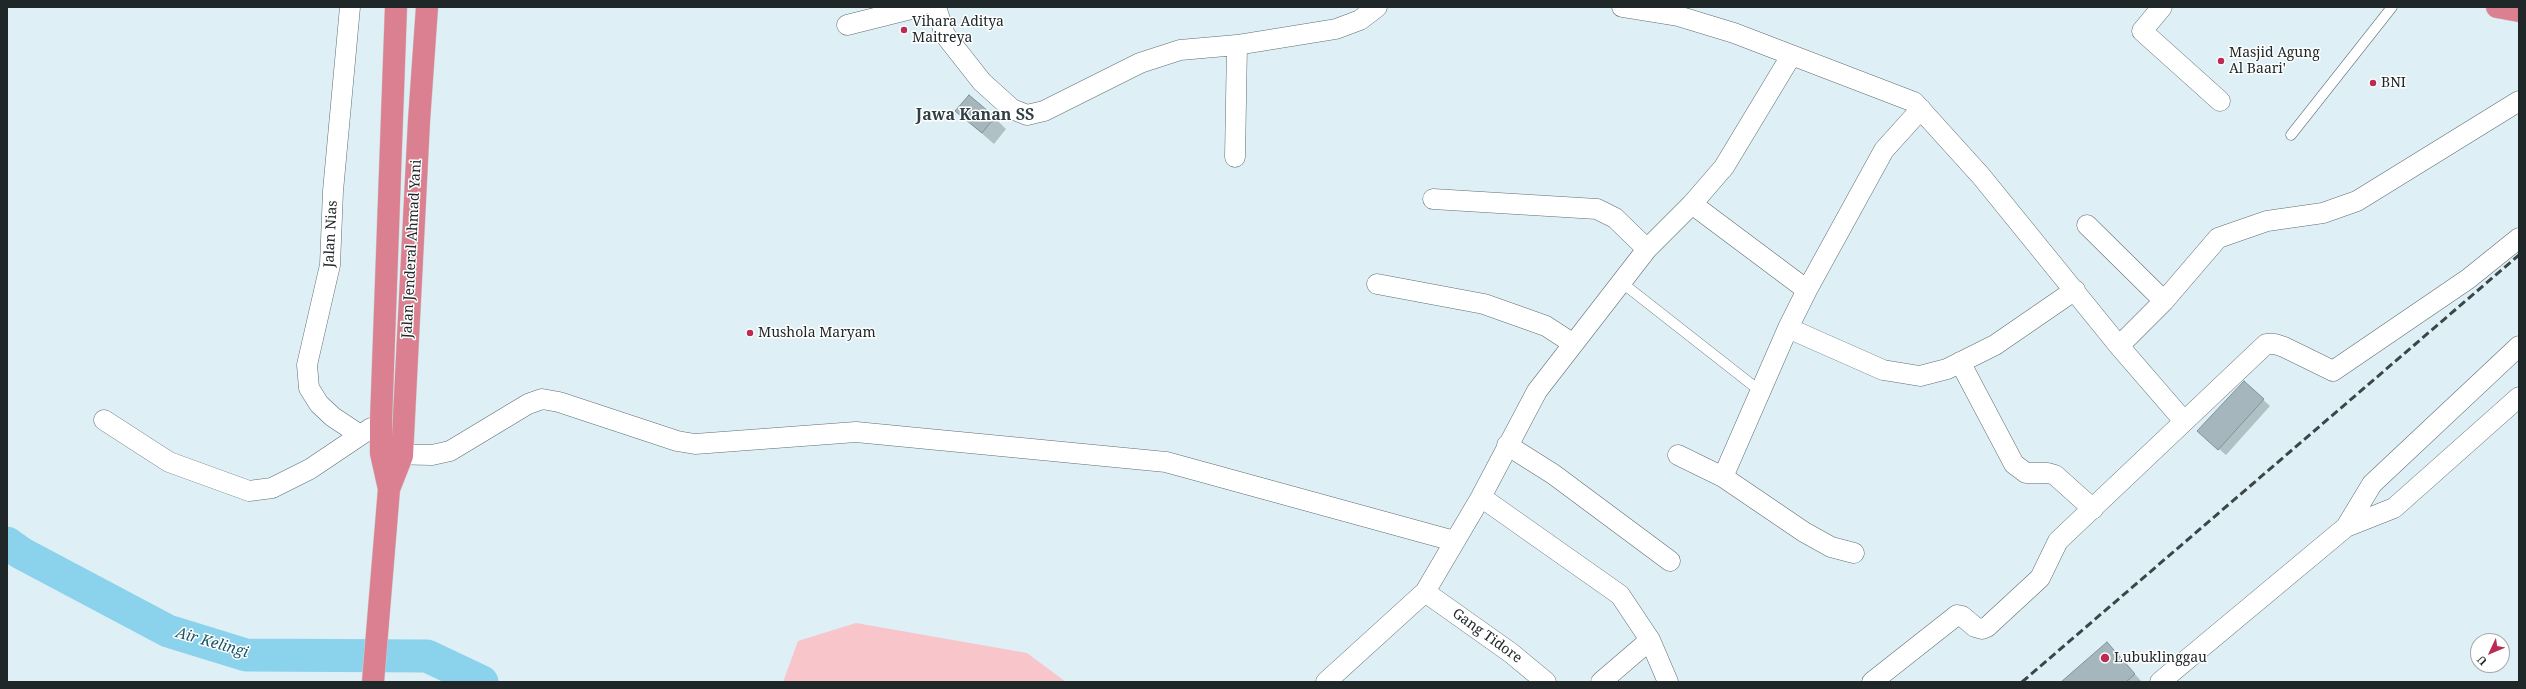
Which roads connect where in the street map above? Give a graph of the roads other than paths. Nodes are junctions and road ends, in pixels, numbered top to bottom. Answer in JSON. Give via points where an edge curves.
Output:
{"nodes":[{"id":1,"x":350,"y":7,"type":"edge"},
{"id":2,"x":396,"y":7,"type":"edge"},
{"id":3,"x":427,"y":7,"type":"edge"},
{"id":4,"x":918,"y":7,"type":"edge"},
{"id":5,"x":936,"y":7,"type":"edge"},
{"id":6,"x":1377,"y":7,"type":"edge"},
{"id":7,"x":1622,"y":7,"type":"edge"},
{"id":8,"x":2162,"y":7,"type":"edge"},
{"id":9,"x":2392,"y":7,"type":"edge"},
{"id":10,"x":2497,"y":7,"type":"edge"},
{"id":11,"x":2519,"y":11,"type":"edge"},
{"id":12,"x":847,"y":25,"type":"dead end"},
{"id":13,"x":1236,"y":45,"type":"junction"},
{"id":14,"x":1790,"y":56,"type":"junction"},
{"id":15,"x":2519,"y":100,"type":"edge"},
{"id":16,"x":2220,"y":101,"type":"dead end"},
{"id":17,"x":1921,"y":109,"type":"junction"},
{"id":18,"x":2291,"y":135,"type":"dead end"},
{"id":19,"x":1235,"y":157,"type":"dead end"},
{"id":20,"x":1433,"y":199,"type":"dead end"},
{"id":21,"x":1692,"y":204,"type":"junction"},
{"id":22,"x":2086,"y":225,"type":"dead end"},
{"id":23,"x":2519,"y":238,"type":"edge"},
{"id":24,"x":1647,"y":249,"type":"junction"},
{"id":25,"x":1621,"y":282,"type":"junction"},
{"id":26,"x":1377,"y":284,"type":"dead end"},
{"id":27,"x":1807,"y":290,"type":"junction"},
{"id":28,"x":2075,"y":290,"type":"junction"},
{"id":29,"x":2164,"y":301,"type":"junction"},
{"id":30,"x":1788,"y":328,"type":"junction"},
{"id":31,"x":1572,"y":343,"type":"junction"},
{"id":32,"x":2119,"y":346,"type":"junction"},
{"id":33,"x":2519,"y":346,"type":"edge"},
{"id":34,"x":1960,"y":362,"type":"junction"},
{"id":35,"x":1760,"y":391,"type":"junction"},
{"id":36,"x":2519,"y":397,"type":"edge"},
{"id":37,"x":104,"y":420,"type":"dead end"},
{"id":38,"x":2183,"y":420,"type":"junction"},
{"id":39,"x":381,"y":421,"type":"junction"},
{"id":40,"x":360,"y":435,"type":"junction"},
{"id":41,"x":1507,"y":445,"type":"junction"},
{"id":42,"x":381,"y":453,"type":"junction"},
{"id":43,"x":1678,"y":455,"type":"dead end"},
{"id":44,"x":402,"y":456,"type":"junction"},
{"id":45,"x":1723,"y":477,"type":"junction"},
{"id":46,"x":389,"y":490,"type":"junction"},
{"id":47,"x":1481,"y":497,"type":"junction"},
{"id":48,"x":2093,"y":509,"type":"junction"},
{"id":49,"x":2346,"y":527,"type":"junction"},
{"id":50,"x":1454,"y":541,"type":"junction"},
{"id":51,"x":1854,"y":553,"type":"dead end"},
{"id":52,"x":1670,"y":561,"type":"dead end"},
{"id":53,"x":1425,"y":592,"type":"junction"},
{"id":54,"x":1650,"y":640,"type":"junction"},
{"id":55,"x":373,"y":682,"type":"edge"},
{"id":56,"x":1326,"y":682,"type":"edge"},
{"id":57,"x":1546,"y":682,"type":"edge"},
{"id":58,"x":1601,"y":682,"type":"edge"},
{"id":59,"x":1668,"y":682,"type":"edge"},
{"id":60,"x":1872,"y":682,"type":"edge"},
{"id":61,"x":2160,"y":682,"type":"edge"}],
"edges":[{"from":1,"to":40,"type":"street","name":"Jalan Nias","via":[[333,191],[330,265],[307,365],[309,388],[319,404],[332,417]]},
{"from":2,"to":39,"type":"highway","name":"Jalan Jenderal Ahmad Yani"},
{"from":3,"to":44,"type":"highway","name":"Jalan Jenderal Ahmad Yani"},
{"from":4,"to":12,"type":"street"},
{"from":5,"to":13,"type":"street","via":[[944,35],[982,82],[1012,109],[1027,114],[1044,111],[1140,63],[1180,50]]},
{"from":6,"to":13,"type":"street","via":[[1348,27]]},
{"from":7,"to":14,"type":"street","via":[[1678,16],[1734,33]]},
{"from":8,"to":16,"type":"street","via":[[2142,31]]},
{"from":9,"to":18,"type":"lane"},
{"from":10,"to":11,"type":"highway"},
{"from":13,"to":19,"type":"street"},
{"from":14,"to":17,"type":"street","via":[[1908,99]]},
{"from":14,"to":21,"type":"street","via":[[1724,167]]},
{"from":15,"to":29,"type":"street","via":[[2357,201],[2323,214],[2266,221],[2218,238]]},
{"from":17,"to":27,"type":"street","via":[[1884,150]]},
{"from":17,"to":28,"type":"street","via":[[1982,176]]},
{"from":20,"to":24,"type":"street","via":[[1597,209],[1615,218]]},
{"from":21,"to":24,"type":"street"},
{"from":21,"to":27,"type":"street"},
{"from":22,"to":29,"type":"street"},
{"from":23,"to":38,"type":"street","via":[[2468,279],[2333,371],[2284,347],[2266,344]]},
{"from":24,"to":25,"type":"street"},
{"from":25,"to":31,"type":"street"},
{"from":25,"to":35,"type":"lane"},
{"from":26,"to":31,"type":"street","via":[[1484,304],[1546,326]]},
{"from":27,"to":30,"type":"street"},
{"from":28,"to":32,"type":"street"},
{"from":28,"to":34,"type":"street","via":[[1995,345]]},
{"from":29,"to":32,"type":"street"},
{"from":30,"to":34,"type":"street","via":[[1884,370],[1920,376],[1947,369]]},
{"from":30,"to":35,"type":"street"},
{"from":31,"to":41,"type":"street","via":[[1537,391]]},
{"from":32,"to":38,"type":"street"},
{"from":33,"to":49,"type":"street","via":[[2372,484]]},
{"from":34,"to":48,"type":"street","via":[[2014,464],[2026,473],[2055,475]]},
{"from":35,"to":45,"type":"street"},
{"from":36,"to":49,"type":"street","via":[[2394,508]]},
{"from":37,"to":40,"type":"street","via":[[169,462],[249,490],[272,488],[310,469]]},
{"from":38,"to":48,"type":"street"},
{"from":39,"to":40,"type":"street"},
{"from":39,"to":42,"type":"highway","name":"Jalan Jenderal Ahmad Yani"},
{"from":41,"to":47,"type":"street"},
{"from":41,"to":52,"type":"street","via":[[1553,474]]},
{"from":42,"to":44,"type":"street"},
{"from":42,"to":46,"type":"highway","name":"Jalan Jenderal Ahmad Yani"},
{"from":43,"to":45,"type":"street"},
{"from":44,"to":46,"type":"highway","name":"Jalan Jenderal Ahmad Yani"},
{"from":44,"to":50,"type":"street","via":[[432,455],[450,451],[528,404],[542,399],[559,402],[677,441],[695,444],[856,432],[1166,462]]},
{"from":45,"to":51,"type":"street","via":[[1804,532],[1831,547]]},
{"from":46,"to":55,"type":"highway","name":"Jalan Jenderal Ahmad Yani"},
{"from":47,"to":50,"type":"street"},
{"from":47,"to":54,"type":"street","via":[[1608,585],[1629,606]]},
{"from":48,"to":60,"type":"street","via":[[2058,540],[2040,578],[1986,627],[1975,627],[1957,615]]},
{"from":49,"to":61,"type":"street"},
{"from":50,"to":53,"type":"street"},
{"from":53,"to":56,"type":"street"},
{"from":53,"to":57,"type":"street","name":"Gang Tidore","via":[[1511,653]]},
{"from":54,"to":58,"type":"street"},
{"from":54,"to":59,"type":"street"}]}
